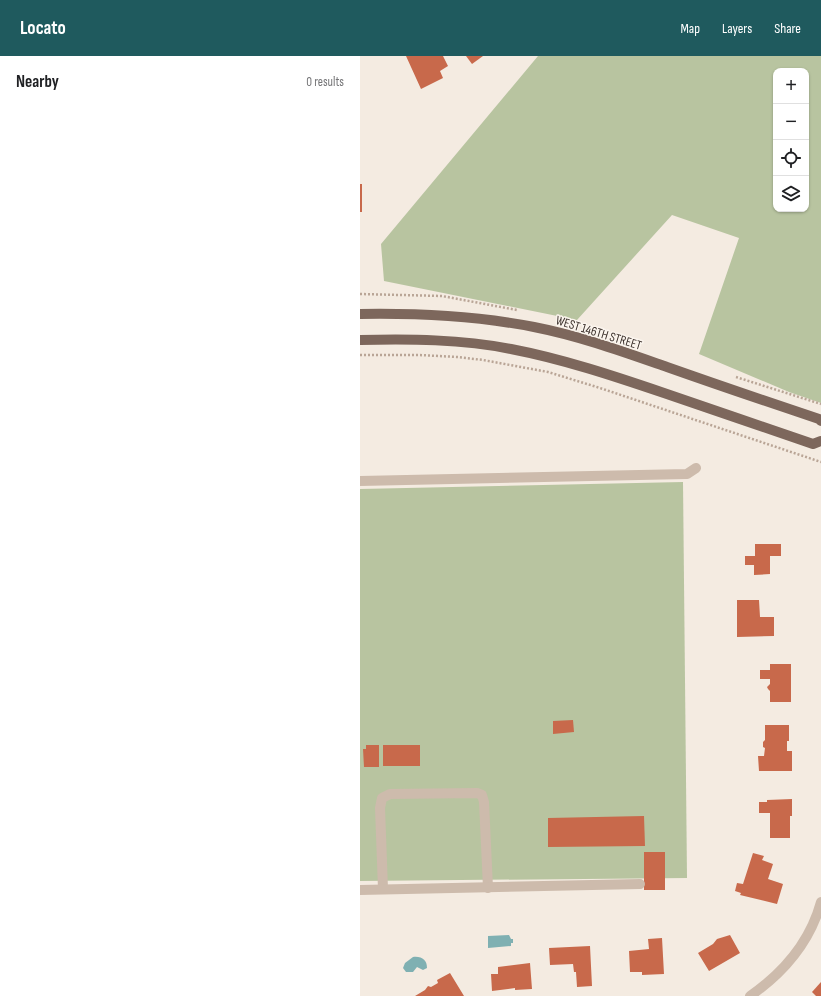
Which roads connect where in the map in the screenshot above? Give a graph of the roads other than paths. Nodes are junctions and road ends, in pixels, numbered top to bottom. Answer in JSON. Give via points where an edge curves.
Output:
{"nodes":[{"id":1,"x":360,"y":314,"type":"edge"},
{"id":2,"x":360,"y":340,"type":"edge"},
{"id":3,"x":821,"y":421,"type":"edge"},
{"id":4,"x":821,"y":441,"type":"edge"},
{"id":5,"x":696,"y":468,"type":"dead end"},
{"id":6,"x":360,"y":481,"type":"edge"},
{"id":7,"x":640,"y":884,"type":"dead end"},
{"id":8,"x":488,"y":888,"type":"junction"},
{"id":9,"x":383,"y":889,"type":"junction"},
{"id":10,"x":360,"y":890,"type":"edge"},
{"id":11,"x":821,"y":902,"type":"edge"},
{"id":12,"x":750,"y":996,"type":"edge"}],
"edges":[{"from":1,"to":3,"type":"main road","name":"WEST 146TH STREET","via":[[458,316],[560,333],[617,350]]},
{"from":2,"to":4,"type":"main road","via":[[412,339],[509,348],[589,368],[813,444]]},
{"from":5,"to":6,"type":"street","via":[[687,474]]},
{"from":7,"to":8,"type":"street"},
{"from":8,"to":9,"type":"street"},
{"from":8,"to":9,"type":"street","via":[[484,802],[482,796],[477,793],[390,794],[382,798],[380,808]]},
{"from":9,"to":10,"type":"street"},
{"from":11,"to":12,"type":"street","via":[[799,949],[768,983]]}]}
